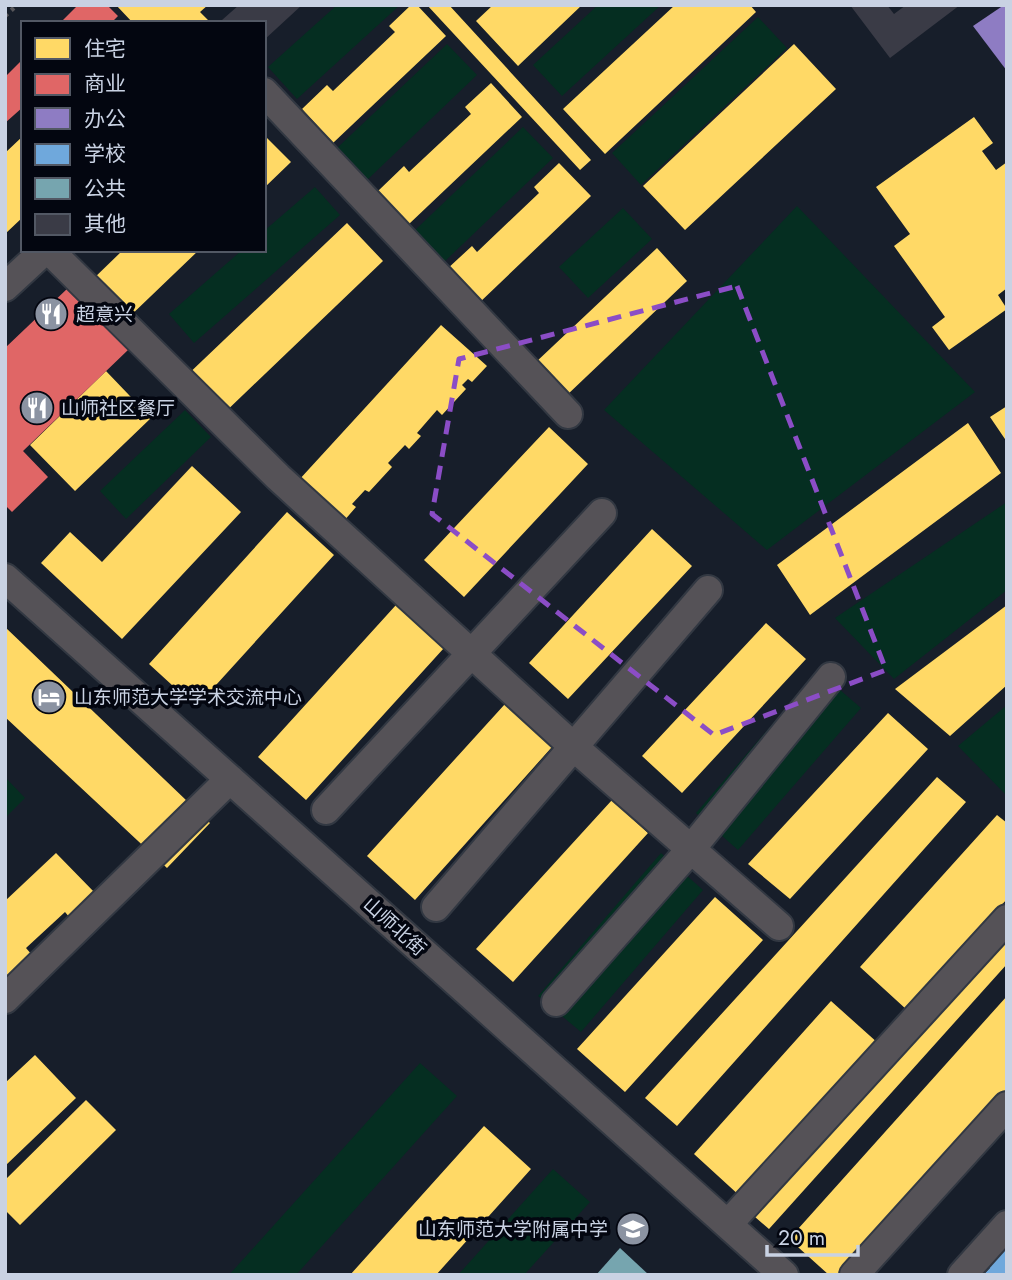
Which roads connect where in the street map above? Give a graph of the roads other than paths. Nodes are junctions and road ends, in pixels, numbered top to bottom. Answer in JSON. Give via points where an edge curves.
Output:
{"nodes":[{"id":1,"x":266,"y":94,"type":"edge"},
{"id":2,"x":45,"y":252,"type":"edge"},
{"id":3,"x":49,"y":252,"type":"edge"},
{"id":4,"x":5,"y":287,"type":"edge"},
{"id":5,"x":568,"y":414,"type":"dead end"},
{"id":6,"x":602,"y":513,"type":"dead end"},
{"id":7,"x":5,"y":578,"type":"edge"},
{"id":8,"x":708,"y":590,"type":"dead end"},
{"id":9,"x":470,"y":652,"type":"junction"},
{"id":10,"x":831,"y":677,"type":"dead end"},
{"id":11,"x":575,"y":748,"type":"junction"},
{"id":12,"x":230,"y":779,"type":"junction"},
{"id":13,"x":326,"y":810,"type":"dead end"},
{"id":14,"x":691,"y":849,"type":"junction"},
{"id":15,"x":436,"y":907,"type":"dead end"},
{"id":16,"x":1007,"y":919,"type":"edge"},
{"id":17,"x":779,"y":926,"type":"dead end"},
{"id":18,"x":5,"y":999,"type":"edge"},
{"id":19,"x":556,"y":1002,"type":"dead end"},
{"id":20,"x":1007,"y":1106,"type":"edge"},
{"id":21,"x":728,"y":1224,"type":"junction"},
{"id":22,"x":1007,"y":1225,"type":"edge"},
{"id":23,"x":784,"y":1275,"type":"edge"},
{"id":24,"x":855,"y":1275,"type":"edge"},
{"id":25,"x":962,"y":1275,"type":"edge"}],
"edges":[{"from":1,"to":5,"type":"street"},
{"from":2,"to":4,"type":"street"},
{"from":3,"to":9,"type":"street","via":[[278,477]]},
{"from":6,"to":9,"type":"street"},
{"from":7,"to":12,"type":"street","name":"山师北街"},
{"from":8,"to":11,"type":"street"},
{"from":9,"to":11,"type":"street"},
{"from":9,"to":13,"type":"street"},
{"from":10,"to":14,"type":"street"},
{"from":11,"to":14,"type":"street"},
{"from":11,"to":15,"type":"street"},
{"from":12,"to":18,"type":"street"},
{"from":12,"to":21,"type":"street","name":"山师北街"},
{"from":14,"to":17,"type":"street"},
{"from":14,"to":19,"type":"street"},
{"from":16,"to":21,"type":"street"},
{"from":20,"to":24,"type":"street"},
{"from":21,"to":23,"type":"street","name":"山师北街"},
{"from":22,"to":25,"type":"street"}]}
